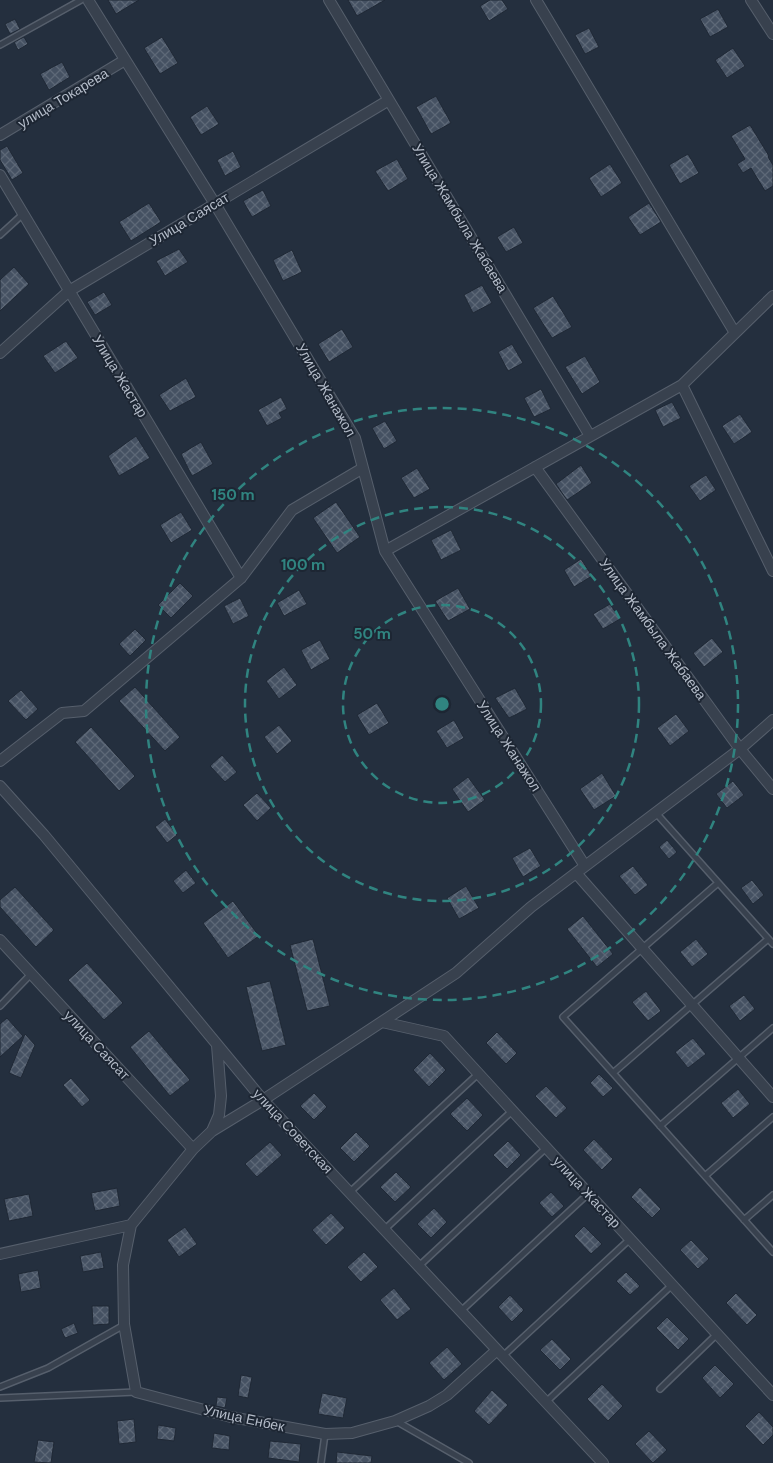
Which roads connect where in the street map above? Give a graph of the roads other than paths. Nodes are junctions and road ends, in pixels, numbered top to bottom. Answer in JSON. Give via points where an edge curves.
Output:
{"nodes":[{"id":1,"x":81,"y":0,"type":"edge"},
{"id":2,"x":88,"y":0,"type":"edge"},
{"id":3,"x":330,"y":0,"type":"edge"},
{"id":4,"x":536,"y":0,"type":"edge"},
{"id":5,"x":751,"y":0,"type":"edge"},
{"id":6,"x":773,"y":34,"type":"edge"},
{"id":7,"x":0,"y":45,"type":"edge"},
{"id":8,"x":125,"y":60,"type":"junction"},
{"id":9,"x":389,"y":100,"type":"junction"},
{"id":10,"x":0,"y":135,"type":"edge"},
{"id":11,"x":0,"y":175,"type":"edge"},
{"id":12,"x":215,"y":204,"type":"junction"},
{"id":13,"x":23,"y":214,"type":"junction"},
{"id":14,"x":0,"y":235,"type":"edge"},
{"id":15,"x":69,"y":291,"type":"junction"},
{"id":16,"x":773,"y":296,"type":"edge"},
{"id":17,"x":736,"y":333,"type":"junction"},
{"id":18,"x":0,"y":353,"type":"edge"},
{"id":19,"x":682,"y":385,"type":"junction"},
{"id":20,"x":590,"y":436,"type":"junction"},
{"id":21,"x":534,"y":467,"type":"junction"},
{"id":22,"x":363,"y":468,"type":"junction"},
{"id":23,"x":385,"y":551,"type":"junction"},
{"id":24,"x":773,"y":570,"type":"edge"},
{"id":25,"x":240,"y":578,"type":"junction"},
{"id":26,"x":773,"y":720,"type":"edge"},
{"id":27,"x":740,"y":748,"type":"junction"},
{"id":28,"x":0,"y":761,"type":"edge"},
{"id":29,"x":0,"y":786,"type":"edge"},
{"id":30,"x":773,"y":789,"type":"edge"},
{"id":31,"x":656,"y":812,"type":"junction"},
{"id":32,"x":586,"y":866,"type":"junction"},
{"id":33,"x":576,"y":873,"type":"junction"},
{"id":34,"x":718,"y":883,"type":"junction"},
{"id":35,"x":768,"y":939,"type":"junction"},
{"id":36,"x":0,"y":940,"type":"edge"},
{"id":37,"x":773,"y":944,"type":"edge"},
{"id":38,"x":642,"y":948,"type":"junction"},
{"id":39,"x":31,"y":973,"type":"junction"},
{"id":40,"x":692,"y":1005,"type":"junction"},
{"id":41,"x":0,"y":1006,"type":"edge"},
{"id":42,"x":382,"y":1022,"type":"junction"},
{"id":43,"x":773,"y":1028,"type":"edge"},
{"id":44,"x":217,"y":1045,"type":"junction"},
{"id":45,"x":739,"y":1058,"type":"junction"},
{"id":46,"x":613,"y":1073,"type":"junction"},
{"id":47,"x":478,"y":1074,"type":"junction"},
{"id":48,"x":773,"y":1097,"type":"edge"},
{"id":49,"x":263,"y":1100,"type":"junction"},
{"id":50,"x":512,"y":1111,"type":"junction"},
{"id":51,"x":773,"y":1117,"type":"edge"},
{"id":52,"x":660,"y":1126,"type":"junction"},
{"id":53,"x":212,"y":1131,"type":"junction"},
{"id":54,"x":546,"y":1148,"type":"junction"},
{"id":55,"x":194,"y":1150,"type":"junction"},
{"id":56,"x":705,"y":1176,"type":"junction"},
{"id":57,"x":350,"y":1192,"type":"junction"},
{"id":58,"x":588,"y":1194,"type":"junction"},
{"id":59,"x":773,"y":1195,"type":"edge"},
{"id":60,"x":744,"y":1220,"type":"junction"},
{"id":61,"x":131,"y":1225,"type":"junction"},
{"id":62,"x":384,"y":1230,"type":"junction"},
{"id":63,"x":630,"y":1239,"type":"junction"},
{"id":64,"x":773,"y":1252,"type":"edge"},
{"id":65,"x":0,"y":1254,"type":"edge"},
{"id":66,"x":419,"y":1266,"type":"junction"},
{"id":67,"x":672,"y":1285,"type":"junction"},
{"id":68,"x":461,"y":1311,"type":"junction"},
{"id":69,"x":124,"y":1324,"type":"junction"},
{"id":70,"x":717,"y":1334,"type":"junction"},
{"id":71,"x":500,"y":1353,"type":"junction"},
{"id":72,"x":0,"y":1387,"type":"edge"},
{"id":73,"x":660,"y":1389,"type":"dead end"},
{"id":74,"x":136,"y":1392,"type":"junction"},
{"id":75,"x":773,"y":1395,"type":"edge"},
{"id":76,"x":0,"y":1398,"type":"edge"},
{"id":77,"x":545,"y":1402,"type":"junction"},
{"id":78,"x":395,"y":1420,"type":"junction"},
{"id":79,"x":325,"y":1434,"type":"junction"},
{"id":80,"x":321,"y":1463,"type":"edge"},
{"id":81,"x":469,"y":1463,"type":"edge"},
{"id":82,"x":602,"y":1463,"type":"edge"}],
"edges":[{"from":1,"to":7,"type":"lane"},
{"from":2,"to":8,"type":"street","name":"Улица Жанажол"},
{"from":3,"to":9,"type":"street","name":"Улица Жамбыла Жабаева"},
{"from":4,"to":17,"type":"street"},
{"from":5,"to":6,"type":"street"},
{"from":8,"to":10,"type":"street","name":"улица Токарева"},
{"from":8,"to":12,"type":"street","name":"Улица Жанажол"},
{"from":9,"to":12,"type":"street","name":"Улица Саясат"},
{"from":9,"to":20,"type":"street","name":"Улица Жамбыла Жабаева"},
{"from":11,"to":13,"type":"street","name":"Улица Жастар"},
{"from":12,"to":15,"type":"street","name":"Улица Саясат"},
{"from":12,"to":22,"type":"street","name":"Улица Жанажол","via":[[355,438]]},
{"from":13,"to":14,"type":"lane"},
{"from":13,"to":15,"type":"street","name":"Улица Жастар"},
{"from":15,"to":18,"type":"street","name":"Улица Саясат"},
{"from":15,"to":25,"type":"street","name":"Улица Жастар"},
{"from":16,"to":17,"type":"street"},
{"from":17,"to":19,"type":"street"},
{"from":19,"to":20,"type":"street"},
{"from":19,"to":24,"type":"street"},
{"from":20,"to":21,"type":"street"},
{"from":21,"to":23,"type":"street"},
{"from":21,"to":27,"type":"street","name":"Улица Жамбыла Жабаева"},
{"from":22,"to":23,"type":"street","name":"Улица Жанажол"},
{"from":22,"to":25,"type":"street","via":[[292,510]]},
{"from":23,"to":32,"type":"street","name":"Улица Жанажол"},
{"from":25,"to":28,"type":"street","via":[[84,711],[62,713]]},
{"from":26,"to":27,"type":"street"},
{"from":27,"to":30,"type":"street","name":"Улица Жамбыла Жабаева"},
{"from":27,"to":31,"type":"street"},
{"from":29,"to":44,"type":"street","name":"улица Советская"},
{"from":31,"to":32,"type":"street"},
{"from":31,"to":34,"type":"lane"},
{"from":32,"to":33,"type":"street"},
{"from":33,"to":38,"type":"street"},
{"from":33,"to":42,"type":"street","via":[[531,907],[456,973]]},
{"from":34,"to":35,"type":"lane"},
{"from":34,"to":38,"type":"lane"},
{"from":35,"to":37,"type":"lane"},
{"from":35,"to":40,"type":"lane"},
{"from":36,"to":39,"type":"street","name":"улица Саясат"},
{"from":38,"to":40,"type":"street"},
{"from":38,"to":46,"type":"lane","via":[[563,1017]]},
{"from":39,"to":41,"type":"lane"},
{"from":39,"to":55,"type":"street","name":"улица Саясат"},
{"from":40,"to":45,"type":"street"},
{"from":40,"to":46,"type":"lane"},
{"from":42,"to":47,"type":"street","name":"улица Жастар","via":[[444,1036]]},
{"from":42,"to":49,"type":"street"},
{"from":43,"to":45,"type":"lane"},
{"from":44,"to":49,"type":"street","name":"улица Советская"},
{"from":44,"to":53,"type":"street","via":[[221,1096],[219,1115]]},
{"from":45,"to":48,"type":"street"},
{"from":45,"to":52,"type":"lane"},
{"from":46,"to":52,"type":"lane"},
{"from":47,"to":50,"type":"street","name":"улица Жастар"},
{"from":47,"to":57,"type":"lane"},
{"from":49,"to":53,"type":"street"},
{"from":49,"to":57,"type":"street","name":"улица Советская"},
{"from":50,"to":54,"type":"street","name":"улица Жастар"},
{"from":50,"to":62,"type":"lane"},
{"from":51,"to":56,"type":"lane"},
{"from":52,"to":56,"type":"lane"},
{"from":53,"to":55,"type":"street"},
{"from":54,"to":58,"type":"street","name":"улица Жастар"},
{"from":54,"to":66,"type":"lane"},
{"from":55,"to":61,"type":"street"},
{"from":56,"to":60,"type":"lane"},
{"from":57,"to":62,"type":"street","name":"улица Советская"},
{"from":58,"to":63,"type":"street","name":"улица Жастар"},
{"from":58,"to":68,"type":"lane"},
{"from":59,"to":60,"type":"lane"},
{"from":60,"to":64,"type":"lane"},
{"from":61,"to":65,"type":"street"},
{"from":61,"to":69,"type":"street","via":[[123,1265]]},
{"from":62,"to":66,"type":"street","name":"улица Советская"},
{"from":63,"to":67,"type":"street","name":"улица Жастар"},
{"from":63,"to":71,"type":"lane"},
{"from":66,"to":68,"type":"street","name":"улица Советская"},
{"from":67,"to":70,"type":"street","name":"улица Жастар"},
{"from":67,"to":77,"type":"lane"},
{"from":68,"to":71,"type":"street","name":"улица Советская"},
{"from":69,"to":72,"type":"lane","via":[[48,1368]]},
{"from":69,"to":74,"type":"street"},
{"from":70,"to":73,"type":"lane"},
{"from":70,"to":75,"type":"street","name":"улица Жастар"},
{"from":71,"to":77,"type":"street","name":"улица Советская"},
{"from":71,"to":78,"type":"street","name":"Улица Енбек","via":[[429,1406]]},
{"from":74,"to":76,"type":"lane"},
{"from":74,"to":79,"type":"street","name":"Улица Енбек","via":[[231,1418]]},
{"from":77,"to":82,"type":"street","name":"улица Советская"},
{"from":78,"to":79,"type":"street","name":"Улица Енбек","via":[[352,1434]]},
{"from":78,"to":81,"type":"lane"},
{"from":79,"to":80,"type":"lane"}]}
